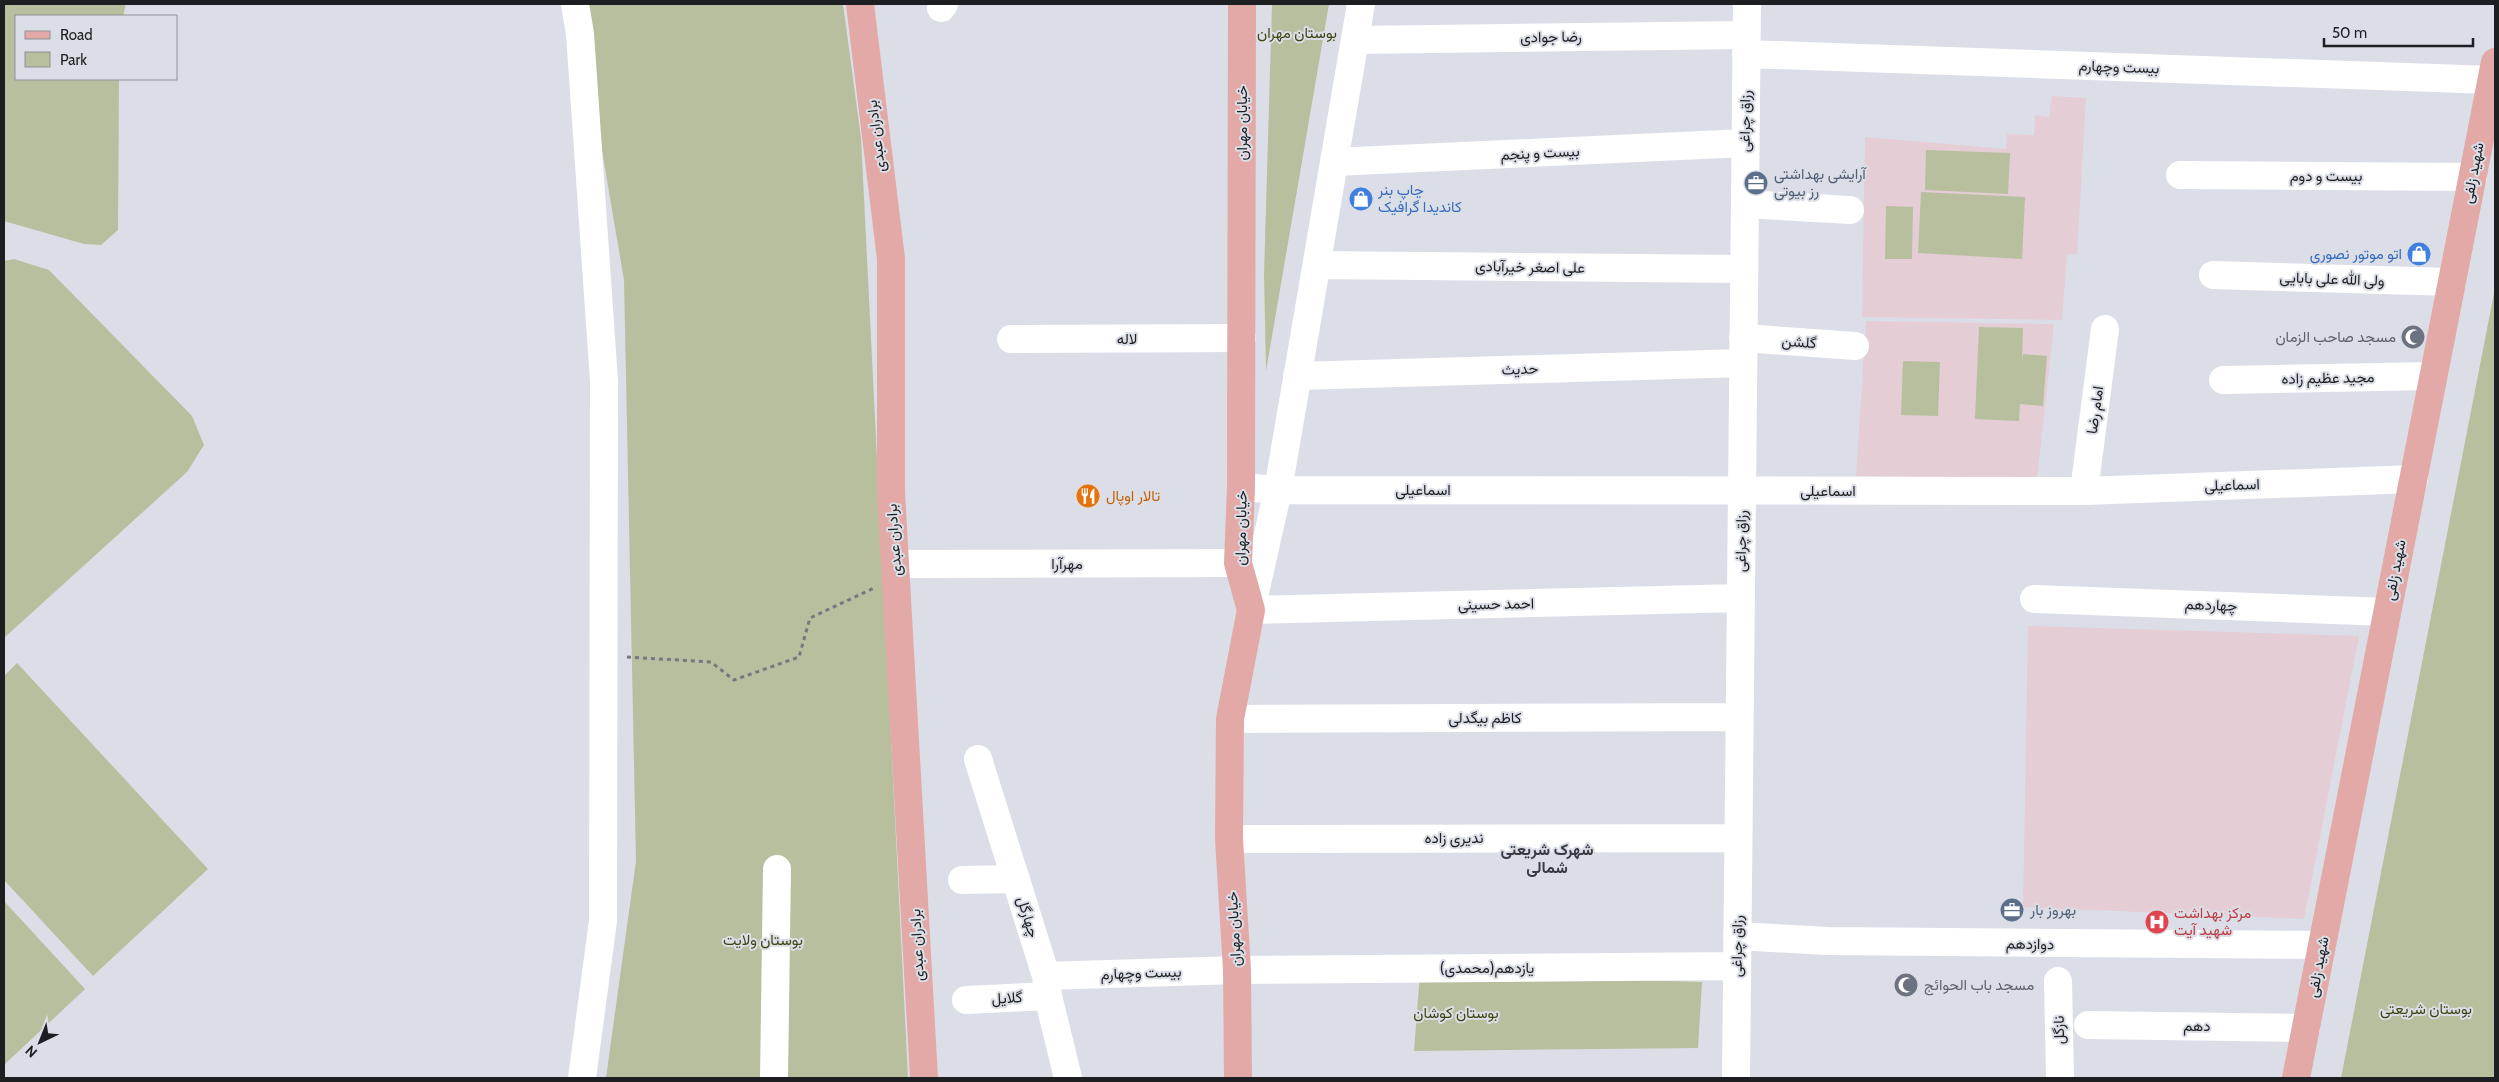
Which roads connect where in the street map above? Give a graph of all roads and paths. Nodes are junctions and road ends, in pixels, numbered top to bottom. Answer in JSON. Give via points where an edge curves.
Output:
{"nodes":[{"id":1,"x":575,"y":4,"type":"edge"},
{"id":2,"x":860,"y":4,"type":"edge"},
{"id":3,"x":1242,"y":4,"type":"edge"},
{"id":4,"x":1361,"y":4,"type":"edge"},
{"id":5,"x":1747,"y":4,"type":"edge"},
{"id":6,"x":1356,"y":40,"type":"junction"},
{"id":7,"x":1746,"y":44,"type":"junction"},
{"id":8,"x":2493,"y":71,"type":"edge"},
{"id":9,"x":1745,"y":143,"type":"junction"},
{"id":10,"x":1334,"y":162,"type":"junction"},
{"id":11,"x":2180,"y":175,"type":"dead end"},
{"id":12,"x":2472,"y":177,"type":"junction"},
{"id":13,"x":1745,"y":204,"type":"junction"},
{"id":14,"x":1850,"y":210,"type":"dead end"},
{"id":15,"x":1317,"y":265,"type":"junction"},
{"id":16,"x":1744,"y":268,"type":"junction"},
{"id":17,"x":2213,"y":276,"type":"dead end"},
{"id":18,"x":2452,"y":282,"type":"junction"},
{"id":19,"x":2106,"y":329,"type":"dead end"},
{"id":20,"x":1242,"y":338,"type":"junction"},
{"id":21,"x":1012,"y":339,"type":"dead end"},
{"id":22,"x":1855,"y":346,"type":"dead end"},
{"id":23,"x":1743,"y":351,"type":"junction"},
{"id":24,"x":1297,"y":376,"type":"junction"},
{"id":25,"x":2434,"y":376,"type":"junction"},
{"id":26,"x":2223,"y":380,"type":"dead end"},
{"id":27,"x":2414,"y":479,"type":"junction"},
{"id":28,"x":1241,"y":486,"type":"junction"},
{"id":29,"x":1278,"y":490,"type":"junction"},
{"id":30,"x":2084,"y":491,"type":"junction"},
{"id":31,"x":1742,"y":492,"type":"junction"},
{"id":32,"x":1238,"y":563,"type":"junction"},
{"id":33,"x":888,"y":574,"type":"junction"},
{"id":34,"x":1740,"y":598,"type":"junction"},
{"id":35,"x":2034,"y":599,"type":"dead end"},
{"id":36,"x":1251,"y":610,"type":"junction"},
{"id":37,"x":2387,"y":612,"type":"junction"},
{"id":38,"x":603,"y":655,"type":"junction"},
{"id":39,"x":1739,"y":717,"type":"junction"},
{"id":40,"x":1230,"y":719,"type":"junction"},
{"id":41,"x":978,"y":759,"type":"dead end"},
{"id":42,"x":1738,"y":838,"type":"junction"},
{"id":43,"x":1229,"y":839,"type":"junction"},
{"id":44,"x":777,"y":869,"type":"dead end"},
{"id":45,"x":1016,"y":879,"type":"junction"},
{"id":46,"x":962,"y":880,"type":"dead end"},
{"id":47,"x":1737,"y":936,"type":"junction"},
{"id":48,"x":2322,"y":945,"type":"junction"},
{"id":49,"x":1737,"y":966,"type":"junction"},
{"id":50,"x":1237,"y":970,"type":"junction"},
{"id":51,"x":2058,"y":981,"type":"dead end"},
{"id":52,"x":1047,"y":986,"type":"junction"},
{"id":53,"x":966,"y":1000,"type":"dead end"},
{"id":54,"x":2088,"y":1025,"type":"dead end"},
{"id":55,"x":2306,"y":1028,"type":"junction"},
{"id":56,"x":582,"y":1078,"type":"edge"},
{"id":57,"x":774,"y":1078,"type":"edge"},
{"id":58,"x":924,"y":1078,"type":"edge"},
{"id":59,"x":1068,"y":1078,"type":"edge"},
{"id":60,"x":1238,"y":1078,"type":"edge"},
{"id":61,"x":1736,"y":1078,"type":"edge"},
{"id":62,"x":2060,"y":1078,"type":"edge"},
{"id":63,"x":2296,"y":1078,"type":"edge"}],
"edges":[{"from":1,"to":38,"type":"street","via":[[580,34],[604,381]]},
{"from":2,"to":33,"type":"main road","name":"برادران عبدی","via":[[891,259]]},
{"from":3,"to":20,"type":"main road","name":"خیابان مهران"},
{"from":4,"to":6,"type":"street"},
{"from":5,"to":7,"type":"street","name":"رزاق چراغی"},
{"from":6,"to":7,"type":"street","name":"رضا جوادی"},
{"from":6,"to":10,"type":"street"},
{"from":7,"to":8,"type":"street","name":"بیست وچهارم"},
{"from":7,"to":9,"type":"street","name":"رزاق چراغی"},
{"from":8,"to":12,"type":"main road","name":"شهید زلفی"},
{"from":9,"to":10,"type":"street","name":"بیست و پنجم"},
{"from":9,"to":13,"type":"street","name":"رزاق چراغی"},
{"from":10,"to":15,"type":"street"},
{"from":11,"to":12,"type":"street","name":"بیست و دوم"},
{"from":12,"to":18,"type":"main road","name":"شهید زلفی"},
{"from":13,"to":14,"type":"street"},
{"from":13,"to":16,"type":"street","name":"رزاق چراغی"},
{"from":15,"to":16,"type":"street","name":"علی اصغر خیرآبادی"},
{"from":15,"to":24,"type":"street"},
{"from":16,"to":23,"type":"street","name":"رزاق چراغی"},
{"from":17,"to":18,"type":"street","name":"ولی الله علی‌ بابایی"},
{"from":18,"to":25,"type":"main road","name":"شهید زلفی"},
{"from":19,"to":30,"type":"street","name":"امام رضا"},
{"from":20,"to":21,"type":"street","name":"لاله"},
{"from":20,"to":28,"type":"main road","name":"خیابان مهران"},
{"from":22,"to":23,"type":"street","name":"گلشن"},
{"from":23,"to":24,"type":"street","name":"حدیث"},
{"from":23,"to":31,"type":"street","name":"رزاق چراغی"},
{"from":24,"to":29,"type":"street"},
{"from":25,"to":26,"type":"street","name":"مجید عظیم زاده"},
{"from":25,"to":27,"type":"main road","name":"شهید زلفی"},
{"from":27,"to":30,"type":"street","name":"اسماعیلی"},
{"from":27,"to":37,"type":"main road","name":"شهید زلفی"},
{"from":28,"to":29,"type":"street","name":"اسماعیلی"},
{"from":28,"to":32,"type":"main road","name":"خیابان مهران"},
{"from":29,"to":31,"type":"street","name":"اسماعیلی"},
{"from":29,"to":36,"type":"street"},
{"from":30,"to":31,"type":"street","name":"اسماعیلی"},
{"from":31,"to":34,"type":"street","name":"رزاق چراغی"},
{"from":32,"to":33,"type":"street","name":"مهرآرا"},
{"from":32,"to":36,"type":"main road","name":"خیابان مهران"},
{"from":33,"to":38,"type":"path","via":[[810,618],[799,656],[734,680],[711,662]]},
{"from":33,"to":58,"type":"main road","name":"برادران عبدی"},
{"from":34,"to":36,"type":"street","name":"احمد حسینی"},
{"from":34,"to":39,"type":"street","name":"رزاق چراغی"},
{"from":35,"to":37,"type":"street","name":"چهاردهم"},
{"from":36,"to":40,"type":"main road","name":"خیابان مهران"},
{"from":37,"to":48,"type":"main road","name":"شهید زلفی"},
{"from":38,"to":56,"type":"street","via":[[603,921]]},
{"from":39,"to":40,"type":"street","name":"کاظم بیگدلی"},
{"from":39,"to":42,"type":"street","name":"رزاق چراغی"},
{"from":40,"to":43,"type":"main road","name":"خیابان مهران"},
{"from":41,"to":45,"type":"street","name":"چهارگل"},
{"from":42,"to":43,"type":"street","name":"ندیری زاده"},
{"from":42,"to":47,"type":"street","name":"رزاق چراغی"},
{"from":43,"to":50,"type":"main road","name":"خیابان مهران"},
{"from":44,"to":57,"type":"street"},
{"from":45,"to":46,"type":"street"},
{"from":45,"to":52,"type":"street","name":"چهارگل"},
{"from":47,"to":48,"type":"street","name":"دوازدهم","via":[[1978,944]]},
{"from":47,"to":49,"type":"street","name":"رزاق چراغی"},
{"from":48,"to":55,"type":"main road","name":"شهید زلفی"},
{"from":49,"to":50,"type":"street","name":"یازدهم(محمدی)"},
{"from":49,"to":61,"type":"street","name":"رزاق چراغی"},
{"from":50,"to":52,"type":"street","name":"بیست وچهارم"},
{"from":50,"to":60,"type":"main road","name":"خیابان مهران"},
{"from":51,"to":62,"type":"street","name":"نازگل"},
{"from":52,"to":53,"type":"street","name":"گلایل"},
{"from":52,"to":59,"type":"street","name":"چهارگل"},
{"from":54,"to":55,"type":"street","name":"دهم"},
{"from":55,"to":63,"type":"main road","name":"شهید زلفی"}]}
